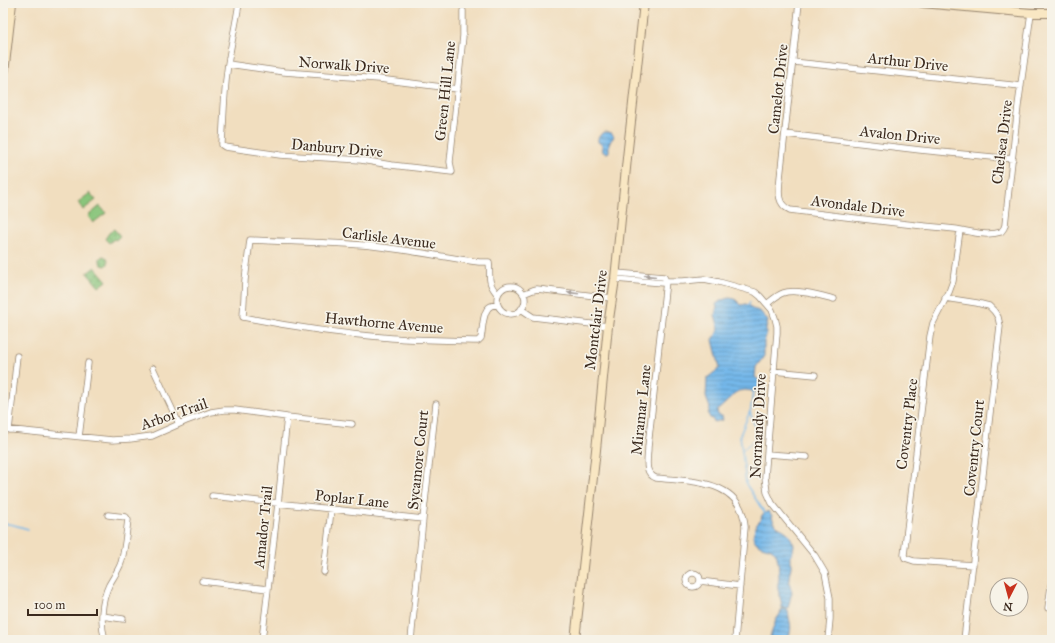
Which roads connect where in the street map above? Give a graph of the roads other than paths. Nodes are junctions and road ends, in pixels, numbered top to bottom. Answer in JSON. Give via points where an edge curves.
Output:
{"nodes":[{"id":1,"x":12,"y":3,"type":"edge"},
{"id":2,"x":239,"y":3,"type":"edge"},
{"id":3,"x":644,"y":3,"type":"edge"},
{"id":4,"x":800,"y":3,"type":"edge"},
{"id":5,"x":924,"y":3,"type":"edge"},
{"id":6,"x":1002,"y":7,"type":"edge"},
{"id":7,"x":464,"y":11,"type":"dead end"},
{"id":8,"x":1031,"y":13,"type":"junction"},
{"id":9,"x":1052,"y":13,"type":"edge"},
{"id":10,"x":793,"y":62,"type":"junction"},
{"id":11,"x":228,"y":64,"type":"junction"},
{"id":12,"x":3,"y":82,"type":"edge"},
{"id":13,"x":1021,"y":86,"type":"junction"},
{"id":14,"x":458,"y":89,"type":"junction"},
{"id":15,"x":785,"y":134,"type":"junction"},
{"id":16,"x":1013,"y":159,"type":"junction"},
{"id":17,"x":452,"y":172,"type":"joint"},
{"id":18,"x":780,"y":178,"type":"joint"},
{"id":19,"x":960,"y":230,"type":"junction"},
{"id":20,"x":615,"y":276,"type":"junction"},
{"id":21,"x":665,"y":282,"type":"junction"},
{"id":22,"x":523,"y":294,"type":"junction"},
{"id":23,"x":498,"y":295,"type":"junction"},
{"id":24,"x":612,"y":298,"type":"junction"},
{"id":25,"x":946,"y":298,"type":"junction"},
{"id":26,"x":834,"y":299,"type":"dead end"},
{"id":27,"x":497,"y":304,"type":"junction"},
{"id":28,"x":768,"y":304,"type":"junction"},
{"id":29,"x":521,"y":309,"type":"junction"},
{"id":30,"x":243,"y":317,"type":"joint"},
{"id":31,"x":608,"y":326,"type":"junction"},
{"id":32,"x":17,"y":356,"type":"dead end"},
{"id":33,"x":88,"y":363,"type":"dead end"},
{"id":34,"x":152,"y":368,"type":"dead end"},
{"id":35,"x":773,"y":371,"type":"junction"},
{"id":36,"x":815,"y":375,"type":"dead end"},
{"id":37,"x":436,"y":404,"type":"dead end"},
{"id":38,"x":287,"y":417,"type":"junction"},
{"id":39,"x":179,"y":424,"type":"junction"},
{"id":40,"x":352,"y":424,"type":"dead end"},
{"id":41,"x":6,"y":429,"type":"edge"},
{"id":42,"x":79,"y":437,"type":"junction"},
{"id":43,"x":766,"y":454,"type":"junction"},
{"id":44,"x":807,"y":457,"type":"dead end"},
{"id":45,"x":212,"y":496,"type":"dead end"},
{"id":46,"x":278,"y":504,"type":"junction"},
{"id":47,"x":330,"y":510,"type":"junction"},
{"id":48,"x":108,"y":515,"type":"dead end"},
{"id":49,"x":423,"y":519,"type":"junction"},
{"id":50,"x":973,"y":565,"type":"junction"},
{"id":51,"x":324,"y":572,"type":"dead end"},
{"id":52,"x":1052,"y":579,"type":"edge"},
{"id":53,"x":202,"y":581,"type":"dead end"},
{"id":54,"x":700,"y":581,"type":"dead end"},
{"id":55,"x":740,"y":586,"type":"junction"},
{"id":56,"x":268,"y":589,"type":"junction"},
{"id":57,"x":1050,"y":608,"type":"edge"},
{"id":58,"x":102,"y":616,"type":"junction"},
{"id":59,"x":123,"y":619,"type":"dead end"},
{"id":60,"x":105,"y":640,"type":"edge"},
{"id":61,"x":262,"y":640,"type":"edge"},
{"id":62,"x":411,"y":640,"type":"edge"},
{"id":63,"x":575,"y":640,"type":"edge"},
{"id":64,"x":735,"y":640,"type":"edge"},
{"id":65,"x":828,"y":640,"type":"edge"},
{"id":66,"x":964,"y":640,"type":"edge"}],
"edges":[{"from":1,"to":12,"type":"street"},
{"from":2,"to":11,"type":"street"},
{"from":3,"to":20,"type":"street","name":"Montclair Drive"},
{"from":4,"to":10,"type":"street","name":"Camelot Drive"},
{"from":5,"to":6,"type":"street"},
{"from":6,"to":8,"type":"street"},
{"from":7,"to":14,"type":"street","name":"Green Hill Lane"},
{"from":8,"to":9,"type":"street"},
{"from":8,"to":13,"type":"street","name":"Chelsea Drive"},
{"from":10,"to":13,"type":"street","name":"Arthur Drive"},
{"from":10,"to":15,"type":"street","name":"Camelot Drive"},
{"from":11,"to":14,"type":"street","name":"Norwalk Drive"},
{"from":11,"to":17,"type":"street","name":"Danbury Drive","via":[[222,145],[225,147]]},
{"from":13,"to":16,"type":"street","name":"Chelsea Drive"},
{"from":14,"to":17,"type":"street","name":"Green Hill Lane","via":[[450,162]]},
{"from":15,"to":16,"type":"street","name":"Avalon Drive"},
{"from":15,"to":18,"type":"street","name":"Camelot Drive"},
{"from":16,"to":19,"type":"street","name":"Chelsea Drive","via":[[1004,228],[998,233],[984,234]]},
{"from":18,"to":19,"type":"street","name":"Avondale Drive","via":[[779,200],[790,210]]},
{"from":19,"to":25,"type":"street","name":"Coventry Place","via":[[953,281]]},
{"from":20,"to":21,"type":"street","name":"Normandy Drive"},
{"from":20,"to":24,"type":"street","name":"Montclair Drive"},
{"from":21,"to":28,"type":"street","name":"Normandy Drive","via":[[719,282],[755,292]]},
{"from":21,"to":55,"type":"street","name":"Miramar Lane","via":[[648,447],[648,471],[656,478],[715,486],[728,492],[740,505],[745,527]]},
{"from":22,"to":23,"type":"street","via":[[512,287],[504,288]]},
{"from":24,"to":22,"type":"street","one_way":true,"via":[[537,289]]},
{"from":22,"to":29,"type":"street","via":[[524,302]]},
{"from":23,"to":27,"type":"street"},
{"from":23,"to":30,"type":"street","name":"Carlisle Avenue","via":[[490,284],[489,262],[372,246],[250,240]]},
{"from":24,"to":31,"type":"street","name":"Montclair Drive"},
{"from":25,"to":50,"type":"street","name":"Coventry Court","via":[[989,306],[998,317],[1000,326]]},
{"from":25,"to":50,"type":"street","name":"Coventry Place","via":[[933,323],[930,336],[904,555],[905,558],[914,561]]},
{"from":26,"to":28,"type":"street","via":[[802,292],[787,292],[781,293]]},
{"from":27,"to":29,"type":"street","via":[[508,314]]},
{"from":27,"to":30,"type":"street","name":"Hawthorne Avenue","via":[[488,308],[484,316],[481,338],[478,341],[392,338],[334,332]]},
{"from":28,"to":35,"type":"street","name":"Normandy Drive","via":[[777,326]]},
{"from":29,"to":31,"type":"street","via":[[533,317]]},
{"from":31,"to":63,"type":"street","name":"Montclair Drive"},
{"from":32,"to":41,"type":"street"},
{"from":33,"to":42,"type":"street"},
{"from":34,"to":39,"type":"street"},
{"from":35,"to":36,"type":"street"},
{"from":35,"to":43,"type":"street","name":"Normandy Drive"},
{"from":37,"to":49,"type":"street","name":"Sycamore Court"},
{"from":38,"to":39,"type":"street","name":"Arbor Trail","via":[[224,410]]},
{"from":38,"to":40,"type":"street","name":"Arbor Trail"},
{"from":38,"to":46,"type":"street","name":"Amador Trail"},
{"from":39,"to":42,"type":"street","name":"Arbor Trail","via":[[143,438],[112,440]]},
{"from":41,"to":42,"type":"street","name":"Arbor Trail"},
{"from":43,"to":44,"type":"street"},
{"from":43,"to":65,"type":"street","name":"Normandy Drive","via":[[765,477],[772,503],[816,556],[825,573],[830,598]]},
{"from":45,"to":46,"type":"street","name":"Poplar Lane"},
{"from":46,"to":47,"type":"street","name":"Poplar Lane"},
{"from":46,"to":56,"type":"street","name":"Amador Trail"},
{"from":47,"to":49,"type":"street","name":"Poplar Lane"},
{"from":47,"to":51,"type":"street"},
{"from":48,"to":58,"type":"street","via":[[128,520],[121,561],[108,587]]},
{"from":49,"to":62,"type":"street","name":"Sycamore Court"},
{"from":50,"to":66,"type":"street","name":"Coventry Court"},
{"from":52,"to":57,"type":"street"},
{"from":53,"to":56,"type":"street"},
{"from":54,"to":55,"type":"street"},
{"from":55,"to":64,"type":"street","name":"Miramar Lane"},
{"from":56,"to":61,"type":"street","name":"Amador Trail"},
{"from":58,"to":59,"type":"street"},
{"from":58,"to":60,"type":"street"}]}
